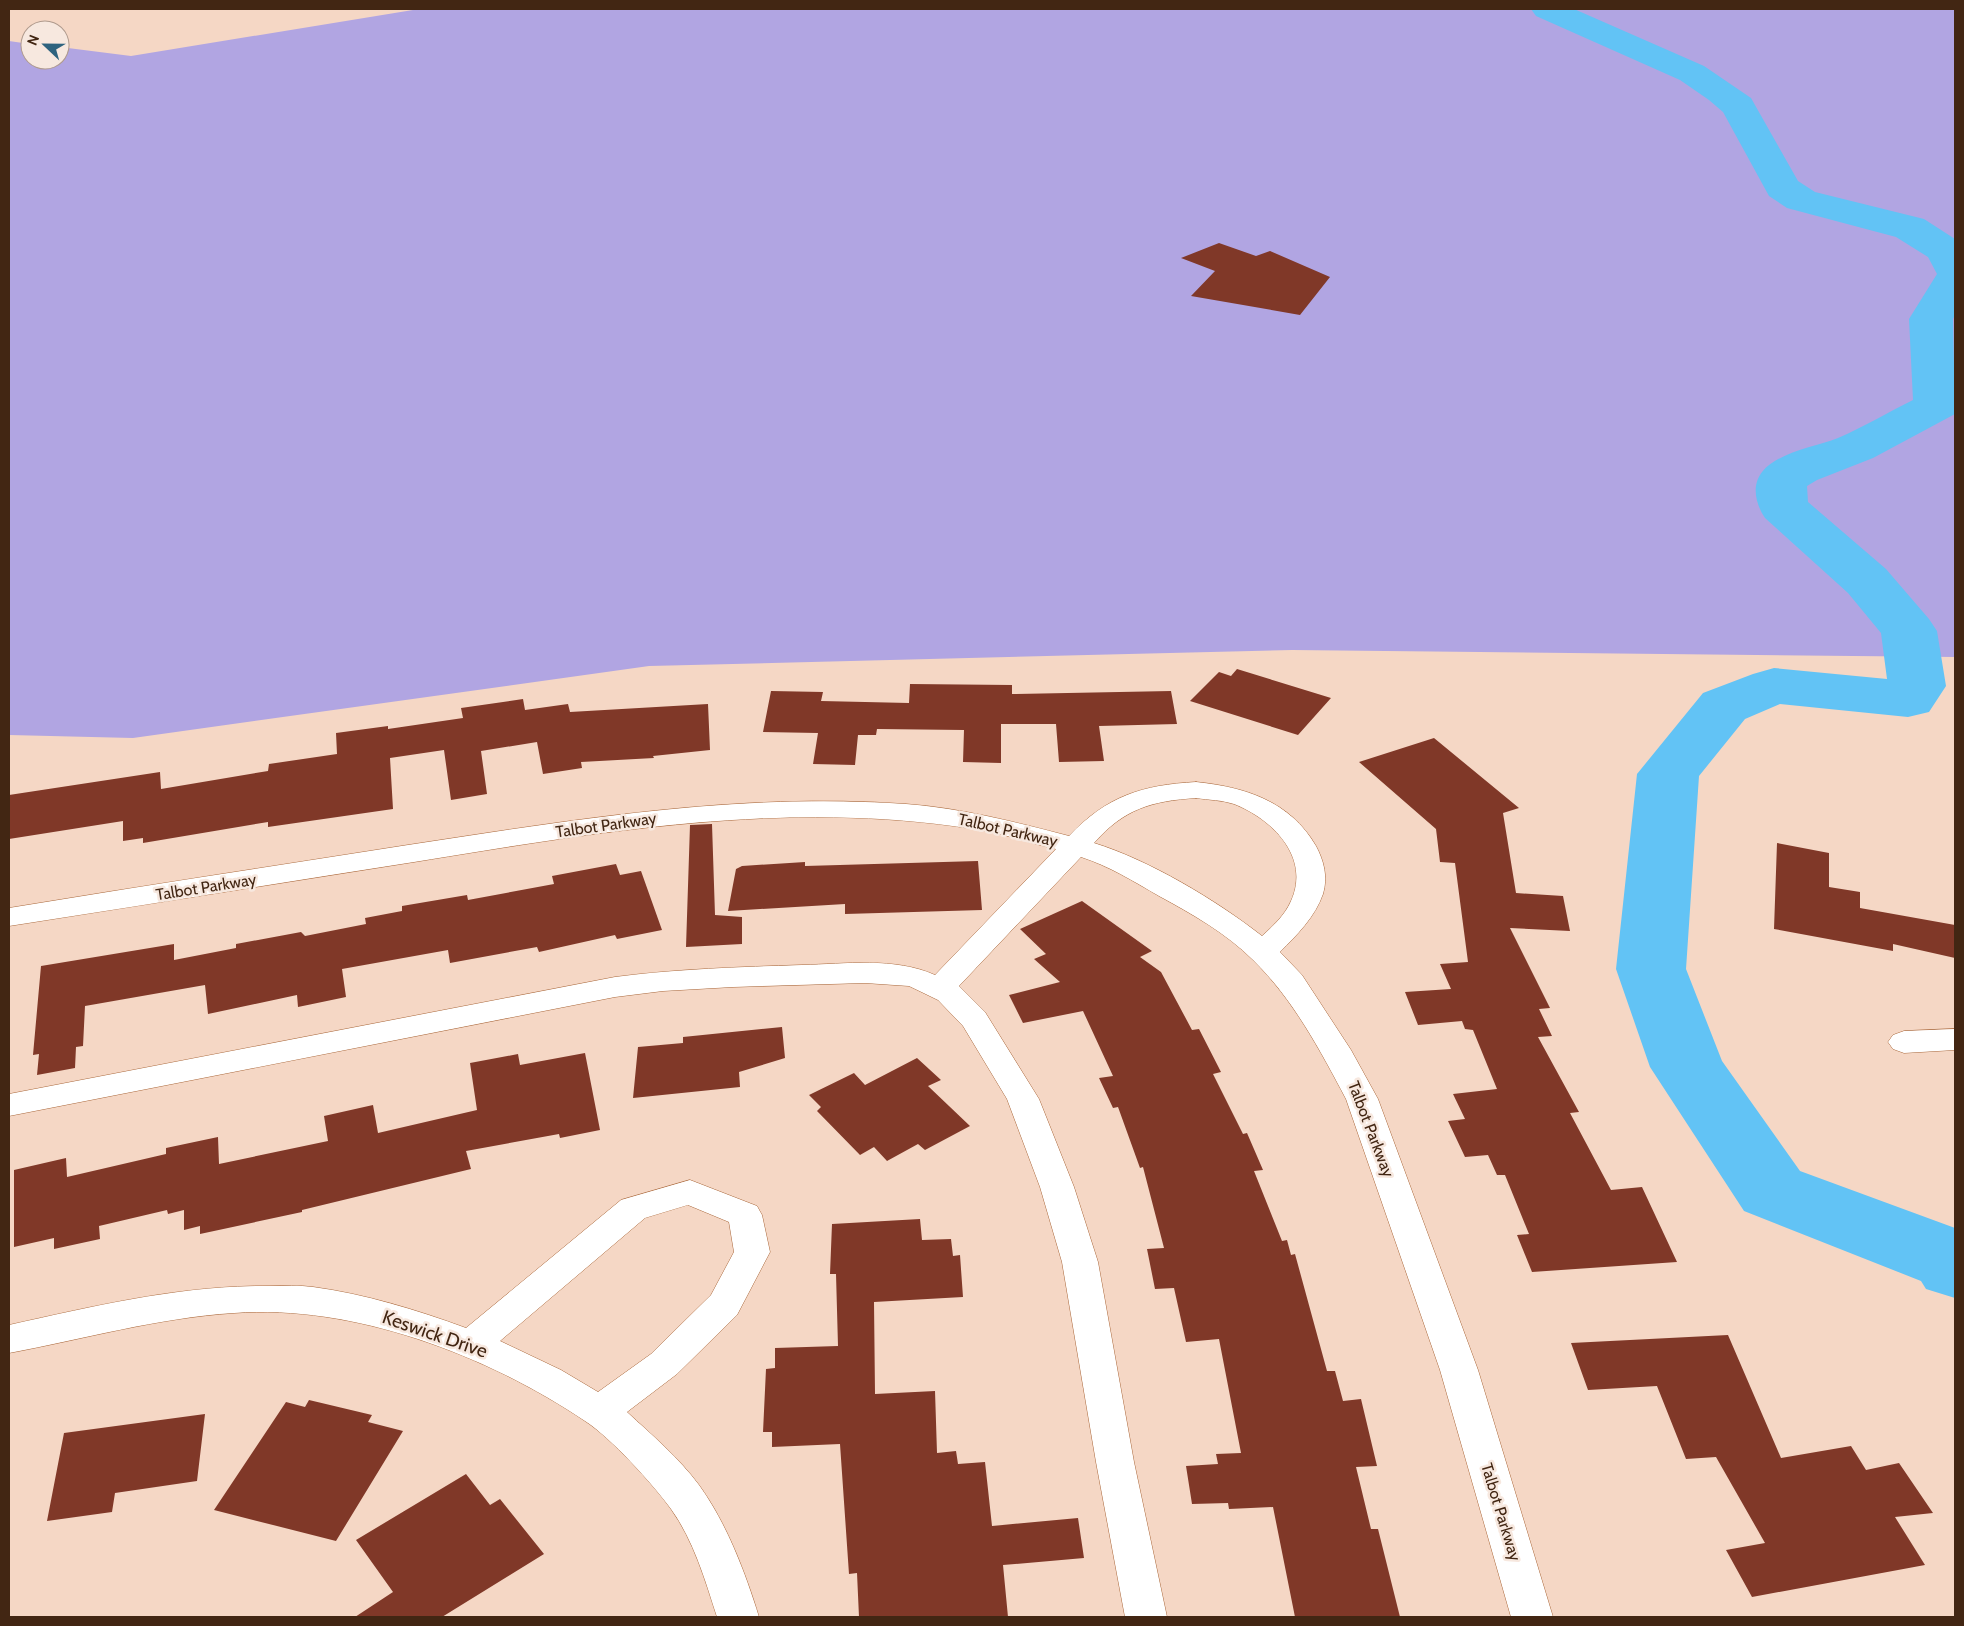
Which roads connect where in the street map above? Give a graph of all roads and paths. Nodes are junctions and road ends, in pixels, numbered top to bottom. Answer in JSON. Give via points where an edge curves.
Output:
{"nodes":[{"id":1,"x":1076,"y":846,"type":"junction"},
{"id":2,"x":9,"y":917,"type":"edge"},
{"id":3,"x":1263,"y":952,"type":"junction"},
{"id":4,"x":940,"y":988,"type":"junction"},
{"id":5,"x":1955,"y":1039,"type":"edge"},
{"id":6,"x":1904,"y":1042,"type":"dead end"},
{"id":7,"x":9,"y":1105,"type":"edge"},
{"id":8,"x":9,"y":1339,"type":"edge"},
{"id":9,"x":471,"y":1345,"type":"junction"},
{"id":10,"x":600,"y":1411,"type":"junction"},
{"id":11,"x":738,"y":1617,"type":"edge"},
{"id":12,"x":1146,"y":1617,"type":"edge"},
{"id":13,"x":1532,"y":1617,"type":"edge"}],
"edges":[{"from":1,"to":2,"type":"street","name":"Talbot Parkway","via":[[977,821],[906,812],[723,811],[585,826]]},
{"from":1,"to":3,"type":"street","name":"Talbot Parkway","via":[[1113,858],[1220,918]]},
{"from":1,"to":3,"type":"street","via":[[1096,823],[1125,804],[1155,793],[1199,790],[1233,794],[1269,811],[1292,831],[1308,856],[1311,882],[1299,916]]},
{"from":1,"to":4,"type":"street"},
{"from":3,"to":13,"type":"street","name":"Talbot Parkway","via":[[1291,982],[1362,1099],[1459,1370]]},
{"from":4,"to":7,"type":"street","via":[[914,977],[864,973],[690,979],[625,985]]},
{"from":4,"to":12,"type":"street","via":[[950,993],[974,1019],[1023,1099],[1057,1187],[1080,1262]]},
{"from":5,"to":6,"type":"street"},
{"from":8,"to":9,"type":"street","name":"Keswick Drive","via":[[136,1311],[244,1299],[311,1300],[370,1312]]},
{"from":9,"to":10,"type":"street","name":"Keswick Drive","via":[[548,1381]]},
{"from":9,"to":10,"type":"street","via":[[634,1209],[690,1192],[745,1215],[752,1252],[724,1305],[664,1364]]},
{"from":10,"to":11,"type":"street","name":"Keswick Drive","via":[[645,1452],[686,1497],[716,1552]]}]}
